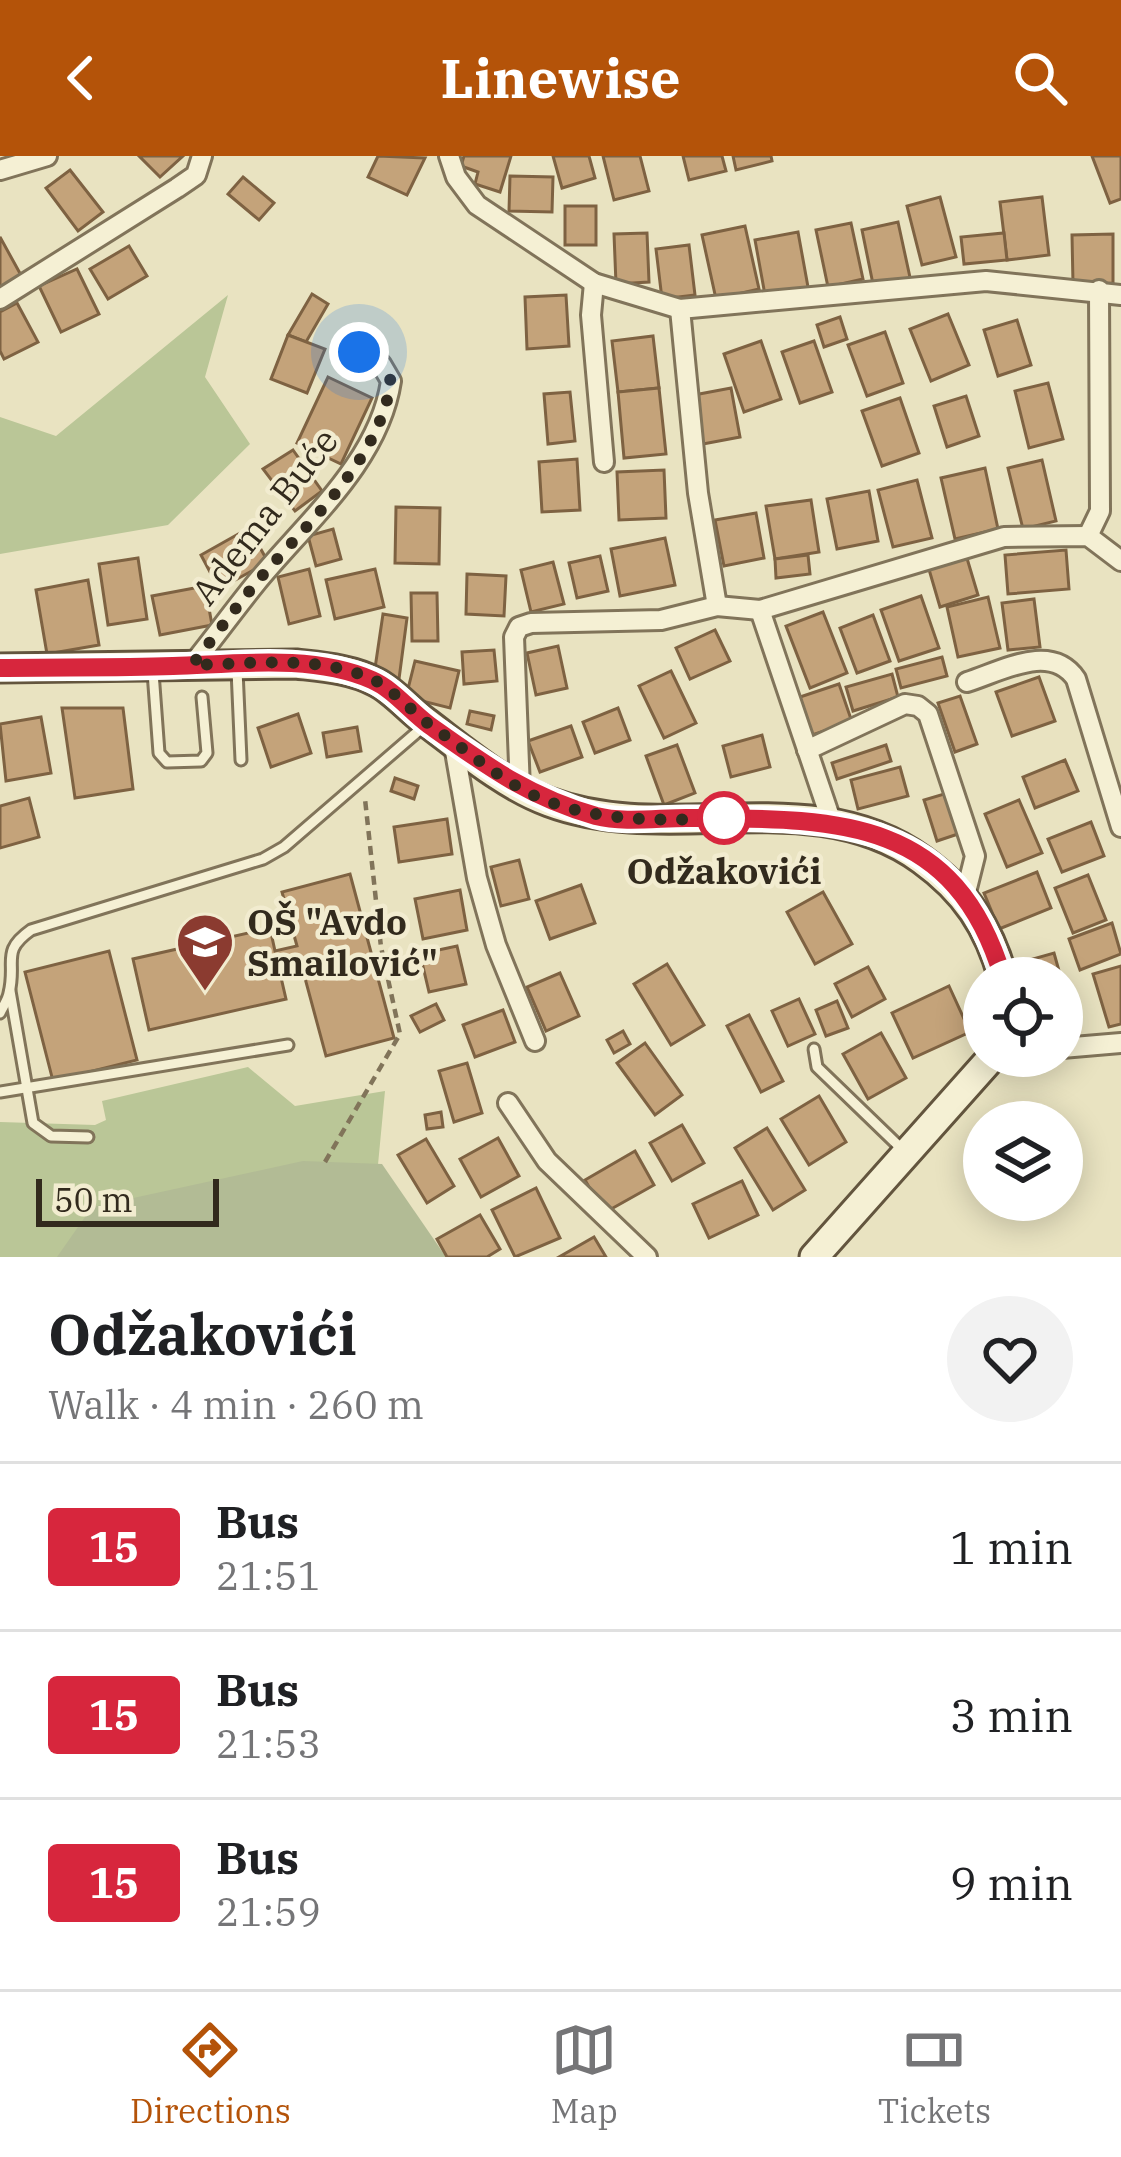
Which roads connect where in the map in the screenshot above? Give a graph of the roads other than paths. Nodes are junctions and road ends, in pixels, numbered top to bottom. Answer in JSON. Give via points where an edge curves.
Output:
{"nodes":[{"id":1,"x":46,"y":156,"type":"edge"},
{"id":2,"x":202,"y":156,"type":"edge"},
{"id":3,"x":449,"y":156,"type":"edge"},
{"id":4,"x":0,"y":170,"type":"edge"},
{"id":5,"x":594,"y":283,"type":"junction"},
{"id":6,"x":1099,"y":290,"type":"junction"},
{"id":7,"x":1121,"y":295,"type":"edge"},
{"id":8,"x":0,"y":299,"type":"edge"},
{"id":9,"x":680,"y":309,"type":"junction"},
{"id":10,"x":359,"y":352,"type":"dead end"},
{"id":11,"x":604,"y":461,"type":"dead end"},
{"id":12,"x":1088,"y":536,"type":"junction"},
{"id":13,"x":1121,"y":561,"type":"edge"},
{"id":14,"x":716,"y":606,"type":"junction"},
{"id":15,"x":760,"y":610,"type":"junction"},
{"id":16,"x":237,"y":664,"type":"junction"},
{"id":17,"x":192,"y":665,"type":"junction"},
{"id":18,"x":153,"y":666,"type":"junction"},
{"id":19,"x":0,"y":668,"type":"edge"},
{"id":20,"x":967,"y":682,"type":"dead end"},
{"id":21,"x":202,"y":697,"type":"dead end"},
{"id":22,"x":427,"y":723,"type":"junction"},
{"id":23,"x":453,"y":740,"type":"junction"},
{"id":24,"x":807,"y":750,"type":"junction"},
{"id":25,"x":241,"y":760,"type":"dead end"},
{"id":26,"x":520,"y":789,"type":"junction"},
{"id":27,"x":832,"y":824,"type":"junction"},
{"id":28,"x":1121,"y":827,"type":"edge"},
{"id":29,"x":965,"y":896,"type":"junction"},
{"id":30,"x":995,"y":957,"type":"edge"},
{"id":31,"x":10,"y":992,"type":"junction"},
{"id":32,"x":0,"y":1013,"type":"edge"},
{"id":33,"x":536,"y":1041,"type":"dead end"},
{"id":34,"x":1121,"y":1043,"type":"edge"},
{"id":35,"x":288,"y":1046,"type":"dead end"},
{"id":36,"x":1083,"y":1046,"type":"edge"},
{"id":37,"x":814,"y":1049,"type":"dead end"},
{"id":38,"x":974,"y":1077,"type":"edge"},
{"id":39,"x":30,"y":1089,"type":"junction"},
{"id":40,"x":0,"y":1092,"type":"edge"},
{"id":41,"x":508,"y":1103,"type":"dead end"},
{"id":42,"x":88,"y":1137,"type":"dead end"},
{"id":43,"x":904,"y":1152,"type":"junction"},
{"id":44,"x":647,"y":1257,"type":"edge"},
{"id":45,"x":814,"y":1257,"type":"edge"}],
"edges":[{"from":1,"to":4,"type":"street"},
{"from":2,"to":8,"type":"street","via":[[196,175]]},
{"from":3,"to":5,"type":"street","via":[[477,205]]},
{"from":5,"to":9,"type":"street"},
{"from":5,"to":11,"type":"street"},
{"from":6,"to":7,"type":"street"},
{"from":6,"to":9,"type":"street","via":[[986,281]]},
{"from":6,"to":12,"type":"street","via":[[1100,511]]},
{"from":9,"to":14,"type":"street"},
{"from":10,"to":17,"type":"street","name":"Adema Buće","via":[[391,381],[380,421],[321,510]]},
{"from":12,"to":13,"type":"street"},
{"from":12,"to":15,"type":"street","via":[[1004,537]]},
{"from":14,"to":15,"type":"street"},
{"from":14,"to":26,"type":"street","via":[[661,620],[520,627]]},
{"from":15,"to":24,"type":"street"},
{"from":16,"to":17,"type":"street","name":"Adema Buće"},
{"from":16,"to":22,"type":"street","name":"Adema Buće","via":[[345,670],[377,682]]},
{"from":16,"to":25,"type":"lane"},
{"from":17,"to":18,"type":"street","name":"Adema Buće"},
{"from":18,"to":19,"type":"street","name":"Adema Buće"},
{"from":18,"to":21,"type":"lane","via":[[159,753],[167,762],[201,761],[207,753]]},
{"from":20,"to":28,"type":"street","via":[[1046,658],[1066,665]]},
{"from":22,"to":23,"type":"street","name":"Adema Buće"},
{"from":22,"to":31,"type":"lane","via":[[263,859],[14,940]]},
{"from":23,"to":26,"type":"street","name":"Adema Buće"},
{"from":23,"to":33,"type":"street","via":[[477,878]]},
{"from":24,"to":27,"type":"street"},
{"from":24,"to":29,"type":"street","via":[[904,704],[928,714],[975,856]]},
{"from":26,"to":27,"type":"street","name":"Adema Buće","via":[[604,818]]},
{"from":27,"to":29,"type":"street","name":"Adema Buće","via":[[903,846]]},
{"from":29,"to":30,"type":"street","name":"Adema Buće"},
{"from":31,"to":32,"type":"lane"},
{"from":31,"to":39,"type":"lane"},
{"from":34,"to":36,"type":"street"},
{"from":35,"to":39,"type":"lane"},
{"from":37,"to":43,"type":"lane","via":[[818,1067]]},
{"from":38,"to":43,"type":"street"},
{"from":39,"to":40,"type":"lane"},
{"from":39,"to":42,"type":"lane","via":[[40,1131]]},
{"from":41,"to":44,"type":"street","via":[[547,1161]]},
{"from":43,"to":45,"type":"street"}]}
